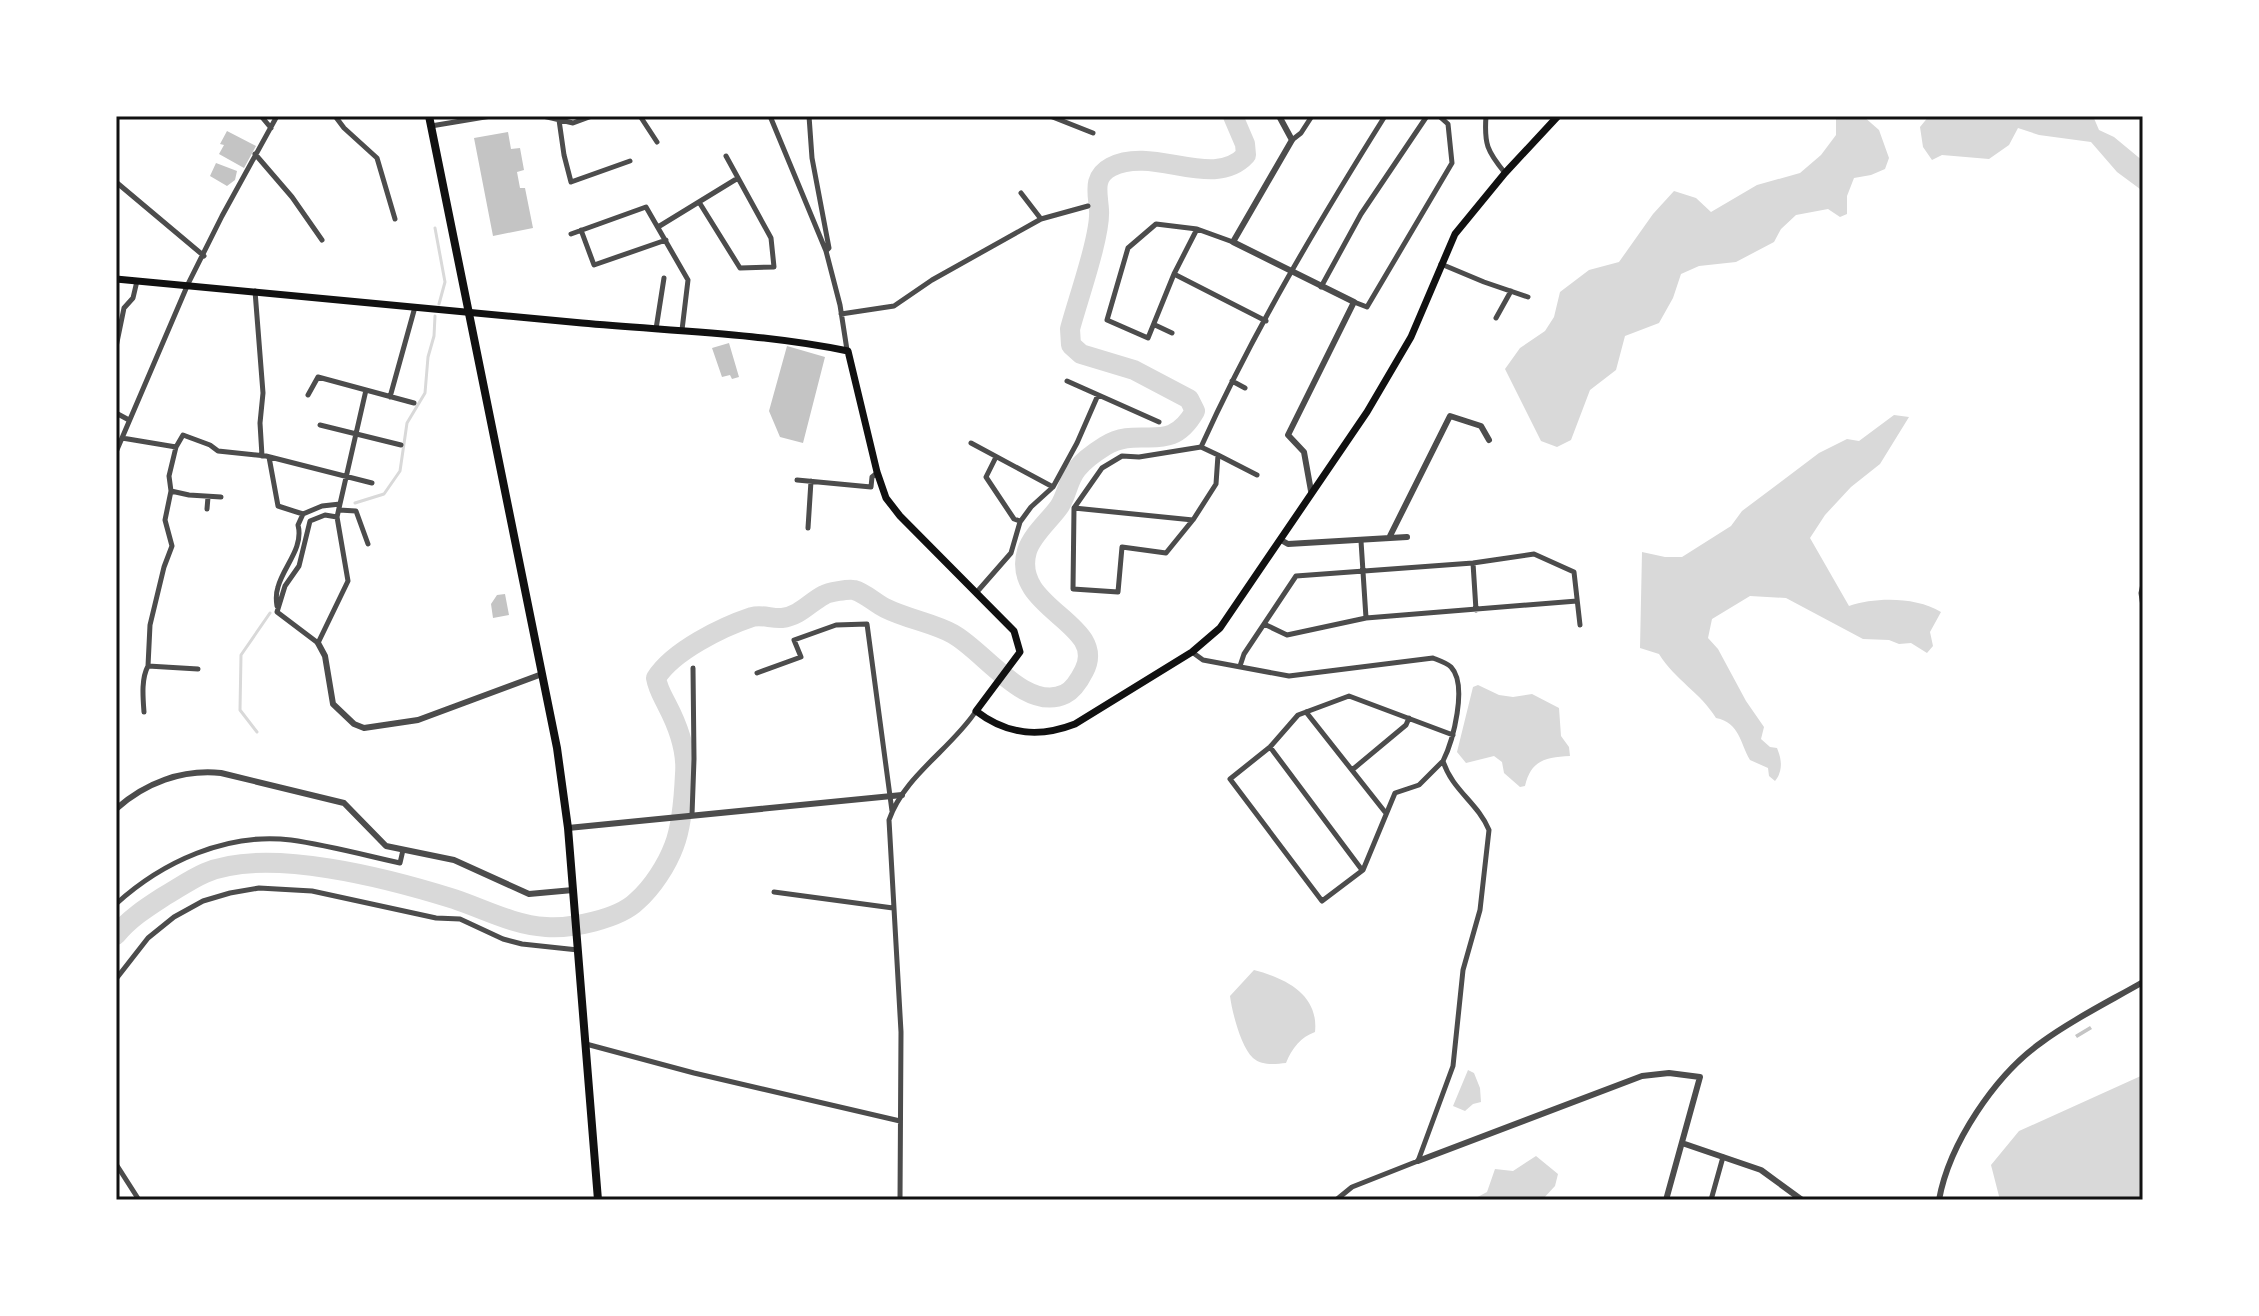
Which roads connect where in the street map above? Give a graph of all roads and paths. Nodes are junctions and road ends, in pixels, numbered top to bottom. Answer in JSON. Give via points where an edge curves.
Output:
{"nodes":[{"id":1,"x":261,"y":116,"type":"edge"},
{"id":2,"x":277,"y":116,"type":"edge"},
{"id":3,"x":335,"y":116,"type":"edge"},
{"id":4,"x":491,"y":116,"type":"edge"},
{"id":5,"x":543,"y":116,"type":"edge"},
{"id":6,"x":592,"y":116,"type":"edge"},
{"id":7,"x":640,"y":116,"type":"edge"},
{"id":8,"x":770,"y":116,"type":"edge"},
{"id":9,"x":809,"y":116,"type":"edge"},
{"id":10,"x":1050,"y":116,"type":"edge"},
{"id":11,"x":1279,"y":116,"type":"edge"},
{"id":12,"x":1312,"y":116,"type":"edge"},
{"id":13,"x":1385,"y":116,"type":"edge"},
{"id":14,"x":1427,"y":116,"type":"edge"},
{"id":15,"x":1439,"y":116,"type":"edge"},
{"id":16,"x":1486,"y":116,"type":"edge"},
{"id":17,"x":1558,"y":116,"type":"edge"},
{"id":18,"x":559,"y":120,"type":"junction"},
{"id":19,"x":430,"y":121,"type":"edge"},
{"id":20,"x":271,"y":128,"type":"junction"},
{"id":21,"x":1093,"y":133,"type":"dead end"},
{"id":22,"x":1292,"y":140,"type":"junction"},
{"id":23,"x":657,"y":142,"type":"dead end"},
{"id":24,"x":255,"y":154,"type":"junction"},
{"id":25,"x":726,"y":156,"type":"dead end"},
{"id":26,"x":630,"y":161,"type":"dead end"},
{"id":27,"x":1505,"y":173,"type":"junction"},
{"id":28,"x":738,"y":178,"type":"junction"},
{"id":29,"x":116,"y":182,"type":"edge"},
{"id":30,"x":1021,"y":193,"type":"dead end"},
{"id":31,"x":699,"y":202,"type":"junction"},
{"id":32,"x":1088,"y":206,"type":"dead end"},
{"id":33,"x":395,"y":219,"type":"dead end"},
{"id":34,"x":1041,"y":219,"type":"junction"},
{"id":35,"x":658,"y":227,"type":"junction"},
{"id":36,"x":1197,"y":229,"type":"junction"},
{"id":37,"x":581,"y":230,"type":"junction"},
{"id":38,"x":571,"y":234,"type":"dead end"},
{"id":39,"x":322,"y":240,"type":"dead end"},
{"id":40,"x":666,"y":240,"type":"junction"},
{"id":41,"x":1233,"y":242,"type":"junction"},
{"id":42,"x":826,"y":251,"type":"junction"},
{"id":43,"x":204,"y":256,"type":"junction"},
{"id":44,"x":1441,"y":264,"type":"junction"},
{"id":45,"x":1291,"y":272,"type":"junction"},
{"id":46,"x":1174,"y":274,"type":"junction"},
{"id":47,"x":664,"y":278,"type":"dead end"},
{"id":48,"x":116,"y":279,"type":"edge"},
{"id":49,"x":137,"y":281,"type":"junction"},
{"id":50,"x":188,"y":284,"type":"junction"},
{"id":51,"x":1321,"y":287,"type":"junction"},
{"id":52,"x":255,"y":291,"type":"junction"},
{"id":53,"x":1511,"y":291,"type":"junction"},
{"id":54,"x":1528,"y":297,"type":"dead end"},
{"id":55,"x":1354,"y":302,"type":"junction"},
{"id":56,"x":415,"y":307,"type":"junction"},
{"id":57,"x":469,"y":312,"type":"junction"},
{"id":58,"x":841,"y":314,"type":"junction"},
{"id":59,"x":1496,"y":318,"type":"dead end"},
{"id":60,"x":1266,"y":321,"type":"junction"},
{"id":61,"x":1155,"y":325,"type":"junction"},
{"id":62,"x":656,"y":329,"type":"junction"},
{"id":63,"x":682,"y":331,"type":"junction"},
{"id":64,"x":1172,"y":333,"type":"dead end"},
{"id":65,"x":116,"y":347,"type":"edge"},
{"id":66,"x":848,"y":351,"type":"junction"},
{"id":67,"x":1080,"y":376,"type":"dead end"},
{"id":68,"x":1067,"y":381,"type":"dead end"},
{"id":69,"x":1232,"y":381,"type":"junction"},
{"id":70,"x":1076,"y":385,"type":"junction"},
{"id":71,"x":1245,"y":388,"type":"dead end"},
{"id":72,"x":366,"y":390,"type":"junction"},
{"id":73,"x":308,"y":395,"type":"dead end"},
{"id":74,"x":1098,"y":395,"type":"junction"},
{"id":75,"x":390,"y":397,"type":"junction"},
{"id":76,"x":414,"y":403,"type":"dead end"},
{"id":77,"x":116,"y":413,"type":"edge"},
{"id":78,"x":1143,"y":415,"type":"junction"},
{"id":79,"x":129,"y":420,"type":"junction"},
{"id":80,"x":1159,"y":422,"type":"dead end"},
{"id":81,"x":1138,"y":424,"type":"dead end"},
{"id":82,"x":320,"y":425,"type":"dead end"},
{"id":83,"x":356,"y":434,"type":"junction"},
{"id":84,"x":122,"y":438,"type":"junction"},
{"id":85,"x":1489,"y":440,"type":"dead end"},
{"id":86,"x":971,"y":443,"type":"dead end"},
{"id":87,"x":401,"y":445,"type":"dead end"},
{"id":88,"x":176,"y":447,"type":"junction"},
{"id":89,"x":1201,"y":447,"type":"junction"},
{"id":90,"x":116,"y":452,"type":"edge"},
{"id":91,"x":1218,"y":455,"type":"junction"},
{"id":92,"x":265,"y":457,"type":"junction"},
{"id":93,"x":996,"y":457,"type":"junction"},
{"id":94,"x":877,"y":472,"type":"junction"},
{"id":95,"x":347,"y":475,"type":"junction"},
{"id":96,"x":1257,"y":475,"type":"dead end"},
{"id":97,"x":797,"y":480,"type":"dead end"},
{"id":98,"x":811,"y":481,"type":"junction"},
{"id":99,"x":372,"y":483,"type":"dead end"},
{"id":100,"x":1053,"y":487,"type":"junction"},
{"id":101,"x":171,"y":491,"type":"junction"},
{"id":102,"x":1311,"y":491,"type":"junction"},
{"id":103,"x":208,"y":497,"type":"junction"},
{"id":104,"x":221,"y":497,"type":"dead end"},
{"id":105,"x":1074,"y":508,"type":"junction"},
{"id":106,"x":207,"y":509,"type":"dead end"},
{"id":107,"x":339,"y":511,"type":"junction"},
{"id":108,"x":303,"y":514,"type":"junction"},
{"id":109,"x":1193,"y":520,"type":"junction"},
{"id":110,"x":1020,"y":522,"type":"junction"},
{"id":111,"x":808,"y":528,"type":"dead end"},
{"id":112,"x":1407,"y":537,"type":"dead end"},
{"id":113,"x":1389,"y":538,"type":"junction"},
{"id":114,"x":1281,"y":540,"type":"junction"},
{"id":115,"x":1361,"y":541,"type":"junction"},
{"id":116,"x":368,"y":544,"type":"dead end"},
{"id":117,"x":1473,"y":563,"type":"junction"},
{"id":118,"x":1363,"y":571,"type":"junction"},
{"id":119,"x":2143,"y":584,"type":"edge"},
{"id":120,"x":976,"y":593,"type":"junction"},
{"id":121,"x":1577,"y":601,"type":"junction"},
{"id":122,"x":2143,"y":606,"type":"edge"},
{"id":123,"x":1476,"y":610,"type":"junction"},
{"id":124,"x":277,"y":612,"type":"junction"},
{"id":125,"x":1366,"y":618,"type":"junction"},
{"id":126,"x":1264,"y":624,"type":"junction"},
{"id":127,"x":1580,"y":625,"type":"dead end"},
{"id":128,"x":318,"y":643,"type":"junction"},
{"id":129,"x":1192,"y":652,"type":"junction"},
{"id":130,"x":148,"y":666,"type":"junction"},
{"id":131,"x":1240,"y":666,"type":"junction"},
{"id":132,"x":693,"y":668,"type":"dead end"},
{"id":133,"x":198,"y":669,"type":"dead end"},
{"id":134,"x":757,"y":673,"type":"dead end"},
{"id":135,"x":542,"y":674,"type":"junction"},
{"id":136,"x":976,"y":711,"type":"junction"},
{"id":137,"x":144,"y":712,"type":"dead end"},
{"id":138,"x":1306,"y":712,"type":"junction"},
{"id":139,"x":1409,"y":718,"type":"junction"},
{"id":140,"x":1453,"y":735,"type":"junction"},
{"id":141,"x":1270,"y":747,"type":"junction"},
{"id":142,"x":1443,"y":761,"type":"junction"},
{"id":143,"x":1352,"y":770,"type":"junction"},
{"id":144,"x":902,"y":795,"type":"junction"},
{"id":145,"x":889,"y":796,"type":"junction"},
{"id":146,"x":116,"y":809,"type":"edge"},
{"id":147,"x":892,"y":812,"type":"junction"},
{"id":148,"x":1385,"y":813,"type":"junction"},
{"id":149,"x":690,"y":816,"type":"junction"},
{"id":150,"x":568,"y":828,"type":"junction"},
{"id":151,"x":403,"y":850,"type":"junction"},
{"id":152,"x":1363,"y":870,"type":"junction"},
{"id":153,"x":573,"y":890,"type":"junction"},
{"id":154,"x":774,"y":892,"type":"dead end"},
{"id":155,"x":116,"y":904,"type":"edge"},
{"id":156,"x":893,"y":908,"type":"junction"},
{"id":157,"x":577,"y":947,"type":"junction"},
{"id":158,"x":116,"y":979,"type":"edge"},
{"id":159,"x":2143,"y":982,"type":"edge"},
{"id":160,"x":586,"y":1044,"type":"junction"},
{"id":161,"x":900,"y":1121,"type":"junction"},
{"id":162,"x":1682,"y":1143,"type":"junction"},
{"id":163,"x":1724,"y":1156,"type":"junction"},
{"id":164,"x":1418,"y":1161,"type":"junction"},
{"id":165,"x":116,"y":1164,"type":"edge"},
{"id":166,"x":139,"y":1200,"type":"edge"},
{"id":167,"x":598,"y":1200,"type":"edge"},
{"id":168,"x":900,"y":1200,"type":"edge"},
{"id":169,"x":1336,"y":1200,"type":"edge"},
{"id":170,"x":1666,"y":1200,"type":"edge"},
{"id":171,"x":1711,"y":1200,"type":"edge"},
{"id":172,"x":1802,"y":1200,"type":"edge"},
{"id":173,"x":1939,"y":1200,"type":"edge"}],
"edges":[{"from":1,"to":20,"type":"street"},
{"from":2,"to":20,"type":"street"},
{"from":3,"to":33,"type":"street","via":[[377,158]]},
{"from":4,"to":19,"type":"street"},
{"from":5,"to":18,"type":"street"},
{"from":6,"to":18,"type":"street","via":[[573,123]]},
{"from":7,"to":23,"type":"street"},
{"from":8,"to":42,"type":"street"},
{"from":9,"to":42,"type":"street"},
{"from":10,"to":21,"type":"street"},
{"from":11,"to":22,"type":"street"},
{"from":12,"to":22,"type":"street"},
{"from":13,"to":45,"type":"street"},
{"from":14,"to":51,"type":"street","via":[[1361,214]]},
{"from":15,"to":55,"type":"street","via":[[1448,124],[1452,163],[1367,307]]},
{"from":16,"to":27,"type":"street","via":[[1484,138]]},
{"from":17,"to":27,"type":"main road"},
{"from":18,"to":26,"type":"street","via":[[571,182]]},
{"from":19,"to":57,"type":"highway"},
{"from":20,"to":24,"type":"street"},
{"from":22,"to":41,"type":"street"},
{"from":24,"to":39,"type":"street"},
{"from":24,"to":43,"type":"street"},
{"from":25,"to":28,"type":"street"},
{"from":27,"to":44,"type":"main road","via":[[1455,234]]},
{"from":28,"to":31,"type":"street"},
{"from":28,"to":31,"type":"street","via":[[771,238],[774,267],[740,268]]},
{"from":29,"to":43,"type":"street"},
{"from":30,"to":34,"type":"street"},
{"from":31,"to":35,"type":"street"},
{"from":32,"to":34,"type":"street"},
{"from":34,"to":58,"type":"street","via":[[894,306]]},
{"from":35,"to":37,"type":"street","via":[[646,207]]},
{"from":35,"to":40,"type":"street"},
{"from":36,"to":41,"type":"street"},
{"from":36,"to":46,"type":"street"},
{"from":36,"to":61,"type":"street","via":[[1156,224],[1128,248],[1107,320],[1148,338]]},
{"from":37,"to":38,"type":"street"},
{"from":37,"to":40,"type":"street","via":[[594,265]]},
{"from":40,"to":63,"type":"street","via":[[688,280]]},
{"from":41,"to":45,"type":"street"},
{"from":42,"to":58,"type":"street"},
{"from":43,"to":50,"type":"street"},
{"from":44,"to":53,"type":"street"},
{"from":44,"to":102,"type":"main road","via":[[1411,337]]},
{"from":45,"to":51,"type":"street"},
{"from":45,"to":60,"type":"street"},
{"from":46,"to":60,"type":"street"},
{"from":46,"to":61,"type":"street"},
{"from":47,"to":62,"type":"street"},
{"from":48,"to":49,"type":"main road"},
{"from":49,"to":50,"type":"main road"},
{"from":49,"to":65,"type":"street","via":[[124,308]]},
{"from":50,"to":52,"type":"main road"},
{"from":50,"to":79,"type":"street"},
{"from":51,"to":55,"type":"street"},
{"from":52,"to":56,"type":"main road"},
{"from":52,"to":92,"type":"street"},
{"from":53,"to":54,"type":"street"},
{"from":53,"to":59,"type":"street"},
{"from":55,"to":102,"type":"street","via":[[1288,435],[1304,452]]},
{"from":56,"to":57,"type":"main road"},
{"from":56,"to":75,"type":"street"},
{"from":57,"to":62,"type":"main road"},
{"from":57,"to":135,"type":"highway"},
{"from":58,"to":66,"type":"street"},
{"from":60,"to":69,"type":"street"},
{"from":61,"to":64,"type":"street"},
{"from":62,"to":63,"type":"main road"},
{"from":63,"to":66,"type":"main road"},
{"from":66,"to":94,"type":"main road"},
{"from":67,"to":70,"type":"street"},
{"from":68,"to":70,"type":"street"},
{"from":69,"to":71,"type":"street"},
{"from":69,"to":89,"type":"street"},
{"from":70,"to":74,"type":"street"},
{"from":72,"to":73,"type":"street","via":[[318,377]]},
{"from":72,"to":75,"type":"street"},
{"from":72,"to":83,"type":"street"},
{"from":74,"to":78,"type":"street"},
{"from":74,"to":100,"type":"street"},
{"from":75,"to":76,"type":"street"},
{"from":77,"to":79,"type":"street"},
{"from":78,"to":80,"type":"street"},
{"from":78,"to":81,"type":"street"},
{"from":79,"to":84,"type":"street"},
{"from":82,"to":83,"type":"street"},
{"from":83,"to":87,"type":"street"},
{"from":83,"to":95,"type":"street"},
{"from":84,"to":88,"type":"street"},
{"from":84,"to":90,"type":"street"},
{"from":85,"to":113,"type":"street","via":[[1481,426],[1450,416]]},
{"from":86,"to":93,"type":"street"},
{"from":88,"to":92,"type":"street","via":[[183,435],[218,451]]},
{"from":88,"to":101,"type":"street"},
{"from":89,"to":91,"type":"street"},
{"from":89,"to":105,"type":"street","via":[[1122,456],[1102,468]]},
{"from":91,"to":96,"type":"street"},
{"from":91,"to":109,"type":"street","via":[[1216,484]]},
{"from":92,"to":95,"type":"street"},
{"from":92,"to":108,"type":"street","via":[[278,506]]},
{"from":93,"to":100,"type":"street"},
{"from":93,"to":110,"type":"street","via":[[986,477]]},
{"from":94,"to":98,"type":"street","via":[[871,487]]},
{"from":94,"to":120,"type":"main road","via":[[886,498],[900,516]]},
{"from":95,"to":99,"type":"street"},
{"from":95,"to":107,"type":"street"},
{"from":97,"to":98,"type":"street"},
{"from":98,"to":111,"type":"street"},
{"from":100,"to":110,"type":"street"},
{"from":101,"to":103,"type":"street"},
{"from":101,"to":130,"type":"street","via":[[165,520],[172,546],[150,625]]},
{"from":102,"to":114,"type":"main road"},
{"from":103,"to":104,"type":"street"},
{"from":103,"to":106,"type":"street"},
{"from":105,"to":109,"type":"street"},
{"from":105,"to":109,"type":"street","via":[[1073,589],[1118,592],[1122,547],[1166,553]]},
{"from":107,"to":108,"type":"street","via":[[322,506]]},
{"from":107,"to":116,"type":"street","via":[[356,511]]},
{"from":107,"to":124,"type":"street","via":[[310,521],[299,566],[285,586]]},
{"from":107,"to":128,"type":"street","via":[[348,581]]},
{"from":108,"to":124,"type":"street","via":[[292,561],[279,582]]},
{"from":110,"to":120,"type":"street","via":[[1011,553]]},
{"from":112,"to":113,"type":"street"},
{"from":113,"to":115,"type":"street"},
{"from":114,"to":115,"type":"street"},
{"from":114,"to":129,"type":"main road","via":[[1220,628]]},
{"from":115,"to":118,"type":"street"},
{"from":117,"to":118,"type":"street"},
{"from":117,"to":121,"type":"street","via":[[1534,554],[1574,572]]},
{"from":117,"to":123,"type":"street"},
{"from":118,"to":125,"type":"street"},
{"from":118,"to":126,"type":"street","via":[[1296,576]]},
{"from":119,"to":122,"type":"street"},
{"from":120,"to":136,"type":"main road","via":[[1014,631],[1020,652]]},
{"from":121,"to":123,"type":"street"},
{"from":121,"to":127,"type":"street"},
{"from":123,"to":125,"type":"street"},
{"from":124,"to":128,"type":"street"},
{"from":125,"to":126,"type":"street","via":[[1287,635]]},
{"from":126,"to":131,"type":"street"},
{"from":128,"to":135,"type":"street","via":[[333,704],[364,728],[418,720]]},
{"from":129,"to":131,"type":"street","via":[[1203,660]]},
{"from":129,"to":136,"type":"main road","via":[[1057,732],[1007,729]]},
{"from":130,"to":133,"type":"street"},
{"from":130,"to":137,"type":"street"},
{"from":131,"to":140,"type":"street","via":[[1289,676],[1433,658],[1451,667],[1459,684]]},
{"from":132,"to":149,"type":"street"},
{"from":134,"to":145,"type":"street","via":[[801,657],[794,640],[836,625],[867,624]]},
{"from":135,"to":150,"type":"highway"},
{"from":136,"to":144,"type":"street"},
{"from":138,"to":139,"type":"street","via":[[1349,696]]},
{"from":138,"to":141,"type":"street"},
{"from":138,"to":143,"type":"street"},
{"from":139,"to":140,"type":"street"},
{"from":139,"to":143,"type":"street"},
{"from":140,"to":142,"type":"street"},
{"from":141,"to":152,"type":"street"},
{"from":141,"to":152,"type":"street","via":[[1230,779],[1257,816],[1322,901]]},
{"from":142,"to":148,"type":"street","via":[[1419,785],[1395,793]]},
{"from":142,"to":164,"type":"street","via":[[1453,784],[1489,830],[1480,910],[1463,970],[1453,1066]]},
{"from":143,"to":148,"type":"street"},
{"from":144,"to":145,"type":"street"},
{"from":144,"to":147,"type":"street"},
{"from":145,"to":147,"type":"street"},
{"from":145,"to":149,"type":"street"},
{"from":146,"to":151,"type":"street","via":[[167,778],[221,773],[344,803],[386,846]]},
{"from":147,"to":156,"type":"street","via":[[888,843]]},
{"from":148,"to":152,"type":"street"},
{"from":149,"to":150,"type":"street"},
{"from":150,"to":153,"type":"highway"},
{"from":151,"to":153,"type":"street","via":[[454,860],[529,894]]},
{"from":151,"to":155,"type":"street","via":[[400,863],[291,840],[216,847],[161,870]]},
{"from":153,"to":157,"type":"highway"},
{"from":154,"to":156,"type":"street"},
{"from":156,"to":161,"type":"street"},
{"from":157,"to":158,"type":"street","via":[[522,944],[460,919],[312,891],[259,888],[203,901],[174,917],[148,938]]},
{"from":157,"to":160,"type":"highway"},
{"from":159,"to":173,"type":"street","via":[[2040,1043],[2000,1081],[1961,1139]]},
{"from":160,"to":161,"type":"street"},
{"from":160,"to":167,"type":"highway"},
{"from":161,"to":168,"type":"street"},
{"from":162,"to":163,"type":"street"},
{"from":162,"to":164,"type":"street","via":[[1700,1077],[1669,1073],[1642,1076]]},
{"from":162,"to":170,"type":"street"},
{"from":163,"to":171,"type":"street"},
{"from":163,"to":172,"type":"street","via":[[1761,1170]]},
{"from":164,"to":169,"type":"street","via":[[1352,1187]]},
{"from":165,"to":166,"type":"street"}]}
